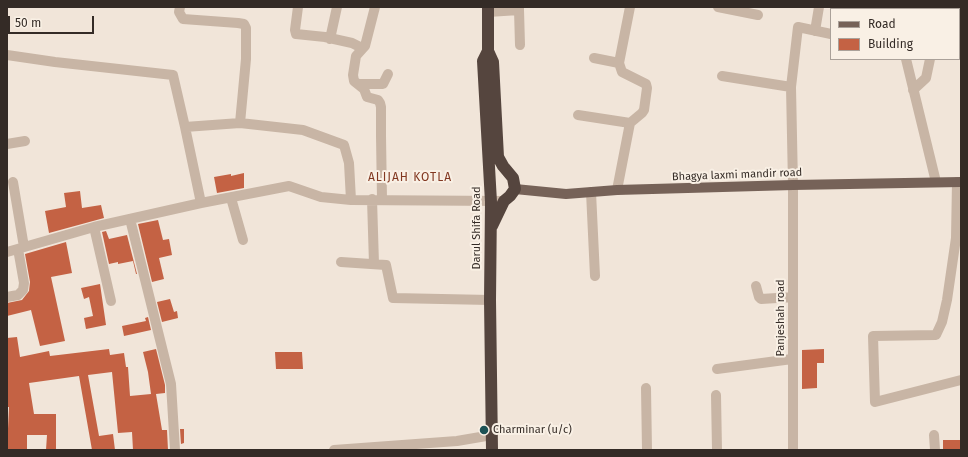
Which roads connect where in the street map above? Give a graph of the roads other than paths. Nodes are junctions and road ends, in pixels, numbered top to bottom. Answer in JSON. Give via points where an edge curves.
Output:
{"nodes":[{"id":1,"x":180,"y":7,"type":"edge"},
{"id":2,"x":298,"y":7,"type":"edge"},
{"id":3,"x":337,"y":7,"type":"edge"},
{"id":4,"x":375,"y":7,"type":"edge"},
{"id":5,"x":630,"y":7,"type":"edge"},
{"id":6,"x":718,"y":7,"type":"edge"},
{"id":7,"x":819,"y":7,"type":"edge"},
{"id":8,"x":519,"y":8,"type":"edge"},
{"id":9,"x":488,"y":9,"type":"edge"},
{"id":10,"x":758,"y":15,"type":"dead end"},
{"id":11,"x":815,"y":30,"type":"junction"},
{"id":12,"x":830,"y":34,"type":"edge"},
{"id":13,"x":330,"y":39,"type":"junction"},
{"id":14,"x":520,"y":45,"type":"dead end"},
{"id":15,"x":362,"y":48,"type":"junction"},
{"id":16,"x":488,"y":51,"type":"junction"},
{"id":17,"x":7,"y":55,"type":"edge"},
{"id":18,"x":594,"y":58,"type":"dead end"},
{"id":19,"x":906,"y":60,"type":"edge"},
{"id":20,"x":930,"y":60,"type":"edge"},
{"id":21,"x":619,"y":63,"type":"junction"},
{"id":22,"x":388,"y":74,"type":"dead end"},
{"id":23,"x":722,"y":76,"type":"dead end"},
{"id":24,"x":360,"y":84,"type":"junction"},
{"id":25,"x":791,"y":87,"type":"junction"},
{"id":26,"x":913,"y":90,"type":"junction"},
{"id":27,"x":578,"y":115,"type":"dead end"},
{"id":28,"x":240,"y":123,"type":"junction"},
{"id":29,"x":630,"y":123,"type":"junction"},
{"id":30,"x":185,"y":127,"type":"junction"},
{"id":31,"x":25,"y":141,"type":"dead end"},
{"id":32,"x":7,"y":144,"type":"edge"},
{"id":33,"x":13,"y":182,"type":"dead end"},
{"id":34,"x":936,"y":182,"type":"junction"},
{"id":35,"x":959,"y":182,"type":"edge"},
{"id":36,"x":793,"y":185,"type":"junction"},
{"id":37,"x":515,"y":189,"type":"junction"},
{"id":38,"x":617,"y":190,"type":"junction"},
{"id":39,"x":591,"y":192,"type":"junction"},
{"id":40,"x":231,"y":198,"type":"junction"},
{"id":41,"x":377,"y":199,"type":"junction"},
{"id":42,"x":351,"y":200,"type":"junction"},
{"id":43,"x":504,"y":201,"type":"junction"},
{"id":44,"x":491,"y":202,"type":"junction"},
{"id":45,"x":201,"y":203,"type":"junction"},
{"id":46,"x":130,"y":219,"type":"junction"},
{"id":47,"x":94,"y":227,"type":"junction"},
{"id":48,"x":490,"y":229,"type":"junction"},
{"id":49,"x":243,"y":240,"type":"dead end"},
{"id":50,"x":21,"y":248,"type":"junction"},
{"id":51,"x":7,"y":252,"type":"edge"},
{"id":52,"x":341,"y":262,"type":"dead end"},
{"id":53,"x":374,"y":264,"type":"junction"},
{"id":54,"x":595,"y":276,"type":"dead end"},
{"id":55,"x":756,"y":286,"type":"dead end"},
{"id":56,"x":793,"y":296,"type":"junction"},
{"id":57,"x":7,"y":297,"type":"edge"},
{"id":58,"x":490,"y":300,"type":"junction"},
{"id":59,"x":112,"y":301,"type":"dead end"},
{"id":60,"x":792,"y":359,"type":"junction"},
{"id":61,"x":717,"y":369,"type":"dead end"},
{"id":62,"x":961,"y":380,"type":"edge"},
{"id":63,"x":646,"y":388,"type":"dead end"},
{"id":64,"x":716,"y":395,"type":"dead end"},
{"id":65,"x":492,"y":435,"type":"junction"},
{"id":66,"x":934,"y":435,"type":"dead end"},
{"id":67,"x":175,"y":450,"type":"edge"},
{"id":68,"x":334,"y":450,"type":"edge"},
{"id":69,"x":492,"y":450,"type":"edge"},
{"id":70,"x":647,"y":450,"type":"edge"},
{"id":71,"x":717,"y":450,"type":"edge"},
{"id":72,"x":793,"y":450,"type":"edge"},
{"id":73,"x":935,"y":450,"type":"edge"}],
"edges":[{"from":1,"to":28,"type":"street","via":[[179,12],[183,19],[244,24],[246,59]]},
{"from":2,"to":13,"type":"street","via":[[296,34]]},
{"from":3,"to":13,"type":"street"},
{"from":4,"to":15,"type":"street","via":[[365,46]]},
{"from":5,"to":21,"type":"street"},
{"from":6,"to":10,"type":"street"},
{"from":7,"to":11,"type":"street"},
{"from":8,"to":9,"type":"street"},
{"from":8,"to":14,"type":"street"},
{"from":9,"to":16,"type":"highway","name":"Darul Shifa Road"},
{"from":11,"to":12,"type":"street"},
{"from":11,"to":25,"type":"street","name":"Panjeshah road","via":[[798,27]]},
{"from":13,"to":15,"type":"street"},
{"from":15,"to":24,"type":"street","via":[[356,56],[353,75],[354,81]]},
{"from":16,"to":37,"type":"highway","via":[[493,62],[498,157],[513,178]]},
{"from":16,"to":44,"type":"highway","name":"Darul Shifa Road","via":[[483,61]]},
{"from":17,"to":30,"type":"street","via":[[173,75]]},
{"from":18,"to":21,"type":"street"},
{"from":19,"to":26,"type":"street"},
{"from":20,"to":26,"type":"street","via":[[926,78]]},
{"from":21,"to":29,"type":"street","via":[[622,72],[643,82],[647,88],[644,110]]},
{"from":22,"to":24,"type":"street","via":[[384,84]]},
{"from":23,"to":25,"type":"street"},
{"from":24,"to":41,"type":"street","via":[[367,97],[378,100],[381,107]]},
{"from":25,"to":36,"type":"street","name":"Panjeshah road"},
{"from":26,"to":34,"type":"street"},
{"from":27,"to":29,"type":"street"},
{"from":28,"to":30,"type":"street"},
{"from":28,"to":42,"type":"street","via":[[303,130],[344,145],[349,163]]},
{"from":29,"to":38,"type":"street"},
{"from":30,"to":45,"type":"street"},
{"from":31,"to":32,"type":"street"},
{"from":33,"to":50,"type":"street"},
{"from":34,"to":35,"type":"main road","name":"Bhagya laxmi mandir road"},
{"from":34,"to":36,"type":"main road","name":"Bhagya laxmi mandir road"},
{"from":35,"to":62,"type":"street","via":[[956,238],[942,322],[936,336],[873,336],[875,402]]},
{"from":36,"to":38,"type":"main road","name":"Bhagya laxmi mandir road"},
{"from":36,"to":56,"type":"street","name":"Panjeshah road"},
{"from":37,"to":39,"type":"main road","name":"Bhagya laxmi mandir road","via":[[566,194]]},
{"from":37,"to":43,"type":"highway"},
{"from":38,"to":39,"type":"main road","name":"Bhagya laxmi mandir road"},
{"from":39,"to":54,"type":"street"},
{"from":40,"to":42,"type":"street","via":[[290,186],[321,197]]},
{"from":40,"to":45,"type":"street"},
{"from":40,"to":49,"type":"street"},
{"from":41,"to":42,"type":"street"},
{"from":41,"to":44,"type":"street"},
{"from":41,"to":53,"type":"street"},
{"from":43,"to":44,"type":"street"},
{"from":43,"to":48,"type":"highway"},
{"from":44,"to":48,"type":"highway","name":"Darul Shifa Road"},
{"from":45,"to":46,"type":"street"},
{"from":46,"to":47,"type":"street"},
{"from":46,"to":67,"type":"street","via":[[171,384]]},
{"from":47,"to":50,"type":"street"},
{"from":47,"to":59,"type":"street"},
{"from":48,"to":58,"type":"highway","name":"Darul Shifa Road"},
{"from":50,"to":51,"type":"street"},
{"from":50,"to":57,"type":"street","via":[[23,290],[18,295]]},
{"from":52,"to":53,"type":"street"},
{"from":53,"to":58,"type":"street","via":[[386,265],[393,298]]},
{"from":55,"to":56,"type":"street","via":[[761,299]]},
{"from":56,"to":60,"type":"street","name":"Panjeshah road"},
{"from":58,"to":65,"type":"highway","name":"Darul Shifa Road"},
{"from":60,"to":61,"type":"street"},
{"from":60,"to":72,"type":"street","name":"Panjeshah road"},
{"from":63,"to":70,"type":"street"},
{"from":64,"to":71,"type":"street"},
{"from":65,"to":68,"type":"street","via":[[457,441]]},
{"from":65,"to":69,"type":"highway","name":"Darul Shifa Road"},
{"from":66,"to":73,"type":"street"}]}
